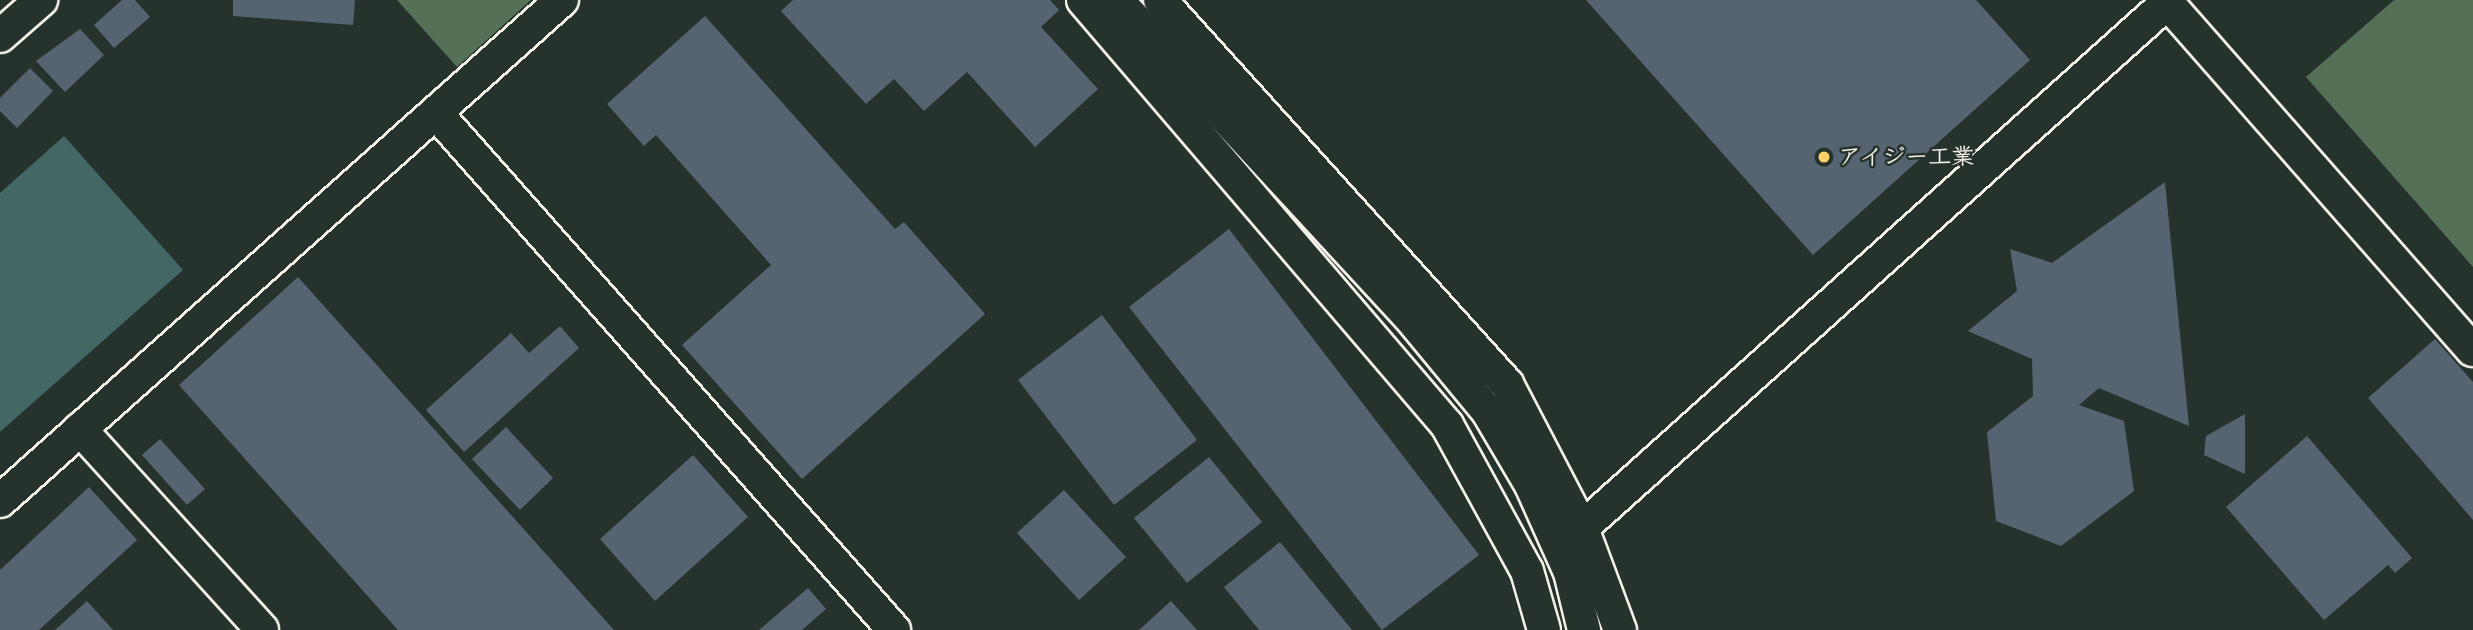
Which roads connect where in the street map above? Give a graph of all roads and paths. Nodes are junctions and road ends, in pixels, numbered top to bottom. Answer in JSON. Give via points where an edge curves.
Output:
{"nodes":[{"id":1,"x":41,"y":0,"type":"edge"},
{"id":2,"x":562,"y":0,"type":"edge"},
{"id":3,"x":1083,"y":0,"type":"edge"},
{"id":4,"x":1117,"y":0,"type":"edge"},
{"id":5,"x":1160,"y":0,"type":"edge"},
{"id":6,"x":2166,"y":1,"type":"edge"},
{"id":7,"x":0,"y":36,"type":"edge"},
{"id":8,"x":436,"y":113,"type":"junction"},
{"id":9,"x":2473,"y":350,"type":"edge"},
{"id":10,"x":80,"y":429,"type":"junction"},
{"id":11,"x":0,"y":501,"type":"edge"},
{"id":12,"x":1582,"y":528,"type":"junction"},
{"id":13,"x":262,"y":630,"type":"edge"},
{"id":14,"x":894,"y":630,"type":"edge"},
{"id":15,"x":1544,"y":630,"type":"edge"},
{"id":16,"x":1584,"y":630,"type":"edge"},
{"id":17,"x":1620,"y":630,"type":"edge"}],
"edges":[{"from":1,"to":7,"type":"street"},
{"from":2,"to":8,"type":"street"},
{"from":3,"to":15,"type":"street","via":[[1447,425],[1527,571]]},
{"from":4,"to":16,"type":"street","via":[[1409,316],[1488,412],[1531,485],[1570,572]]},
{"from":5,"to":12,"type":"street","via":[[1507,384]]},
{"from":6,"to":9,"type":"street"},
{"from":6,"to":12,"type":"street"},
{"from":8,"to":10,"type":"street"},
{"from":8,"to":14,"type":"street"},
{"from":10,"to":11,"type":"street"},
{"from":10,"to":13,"type":"street"},
{"from":12,"to":17,"type":"street"}]}
